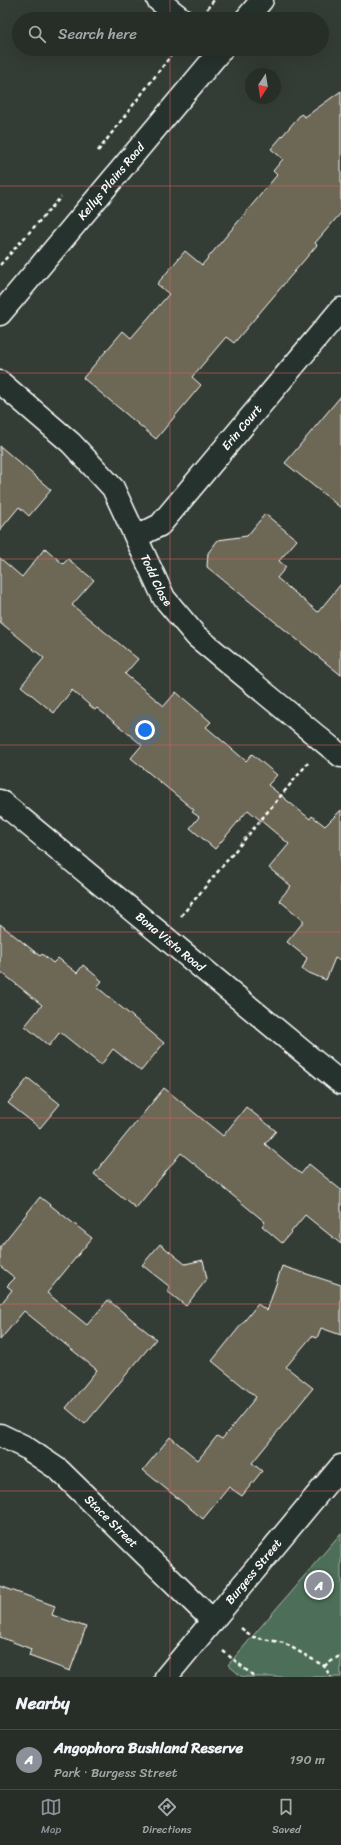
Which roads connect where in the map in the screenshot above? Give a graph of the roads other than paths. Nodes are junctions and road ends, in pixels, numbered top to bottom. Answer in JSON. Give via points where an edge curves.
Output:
{"nodes":[{"id":1,"x":158,"y":0,"type":"edge"},
{"id":2,"x":262,"y":0,"type":"edge"},
{"id":3,"x":173,"y":12,"type":"edge"},
{"id":4,"x":252,"y":12,"type":"edge"},
{"id":5,"x":215,"y":56,"type":"edge"},
{"id":6,"x":341,"y":309,"type":"edge"},
{"id":7,"x":0,"y":314,"type":"edge"},
{"id":8,"x":0,"y":382,"type":"edge"},
{"id":9,"x":136,"y":537,"type":"junction"},
{"id":10,"x":341,"y":756,"type":"edge"},
{"id":11,"x":0,"y":801,"type":"edge"},
{"id":12,"x":341,"y":1082,"type":"edge"},
{"id":13,"x":0,"y":1435,"type":"edge"},
{"id":14,"x":341,"y":1466,"type":"edge"},
{"id":15,"x":213,"y":1621,"type":"junction"},
{"id":16,"x":166,"y":1677,"type":"edge"}],
"edges":[{"from":1,"to":3,"type":"street"},
{"from":2,"to":4,"type":"street"},
{"from":5,"to":7,"type":"street","name":"Kellys Plains Road"},
{"from":6,"to":9,"type":"street","name":"Erin Court","via":[[160,525]]},
{"from":8,"to":9,"type":"street","name":"Todd Close","via":[[70,442],[113,488]]},
{"from":9,"to":10,"type":"street","name":"Todd Close","via":[[164,598],[196,636]]},
{"from":11,"to":12,"type":"street","name":"Bona Vista Road"},
{"from":13,"to":15,"type":"street","name":"Stace Street","via":[[25,1447],[58,1470]]},
{"from":14,"to":15,"type":"street","name":"Burgess Street"},
{"from":15,"to":16,"type":"street","name":"Burgess Street"}]}
